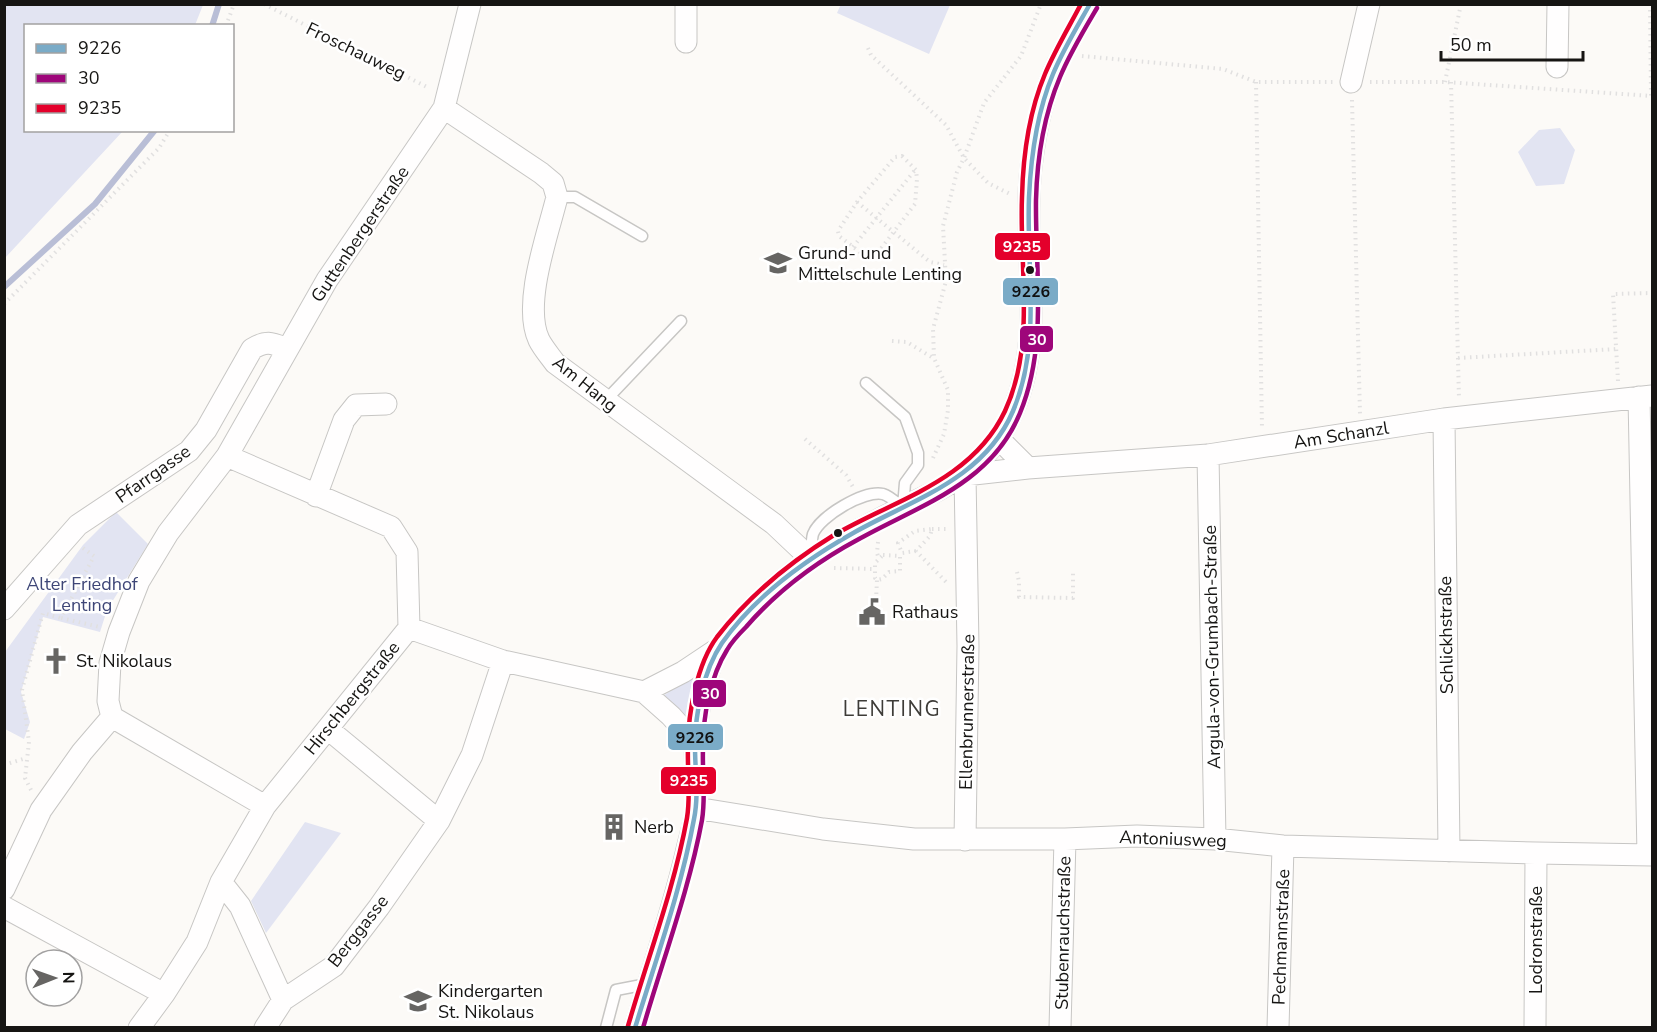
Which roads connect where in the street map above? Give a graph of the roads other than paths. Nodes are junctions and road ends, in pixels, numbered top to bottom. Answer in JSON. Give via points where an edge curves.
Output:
{"nodes":[{"id":1,"x":470,"y":4,"type":"edge"},
{"id":2,"x":686,"y":4,"type":"edge"},
{"id":3,"x":1090,"y":4,"type":"edge"},
{"id":4,"x":1369,"y":4,"type":"edge"},
{"id":5,"x":1557,"y":4,"type":"edge"},
{"id":6,"x":686,"y":42,"type":"dead end"},
{"id":7,"x":1557,"y":68,"type":"dead end"},
{"id":8,"x":1351,"y":82,"type":"road end"},
{"id":9,"x":446,"y":102,"type":"junction"},
{"id":10,"x":557,"y":197,"type":"junction"},
{"id":11,"x":642,"y":236,"type":"dead end"},
{"id":12,"x":681,"y":321,"type":"dead end"},
{"id":13,"x":287,"y":349,"type":"junction"},
{"id":14,"x":866,"y":383,"type":"dead end"},
{"id":15,"x":1636,"y":397,"type":"edge"},
{"id":16,"x":605,"y":402,"type":"junction"},
{"id":17,"x":386,"y":404,"type":"dead end"},
{"id":18,"x":1452,"y":418,"type":"junction"},
{"id":19,"x":999,"y":439,"type":"junction"},
{"id":20,"x":227,"y":456,"type":"junction"},
{"id":21,"x":1208,"y":456,"type":"junction"},
{"id":22,"x":1028,"y":468,"type":"junction"},
{"id":23,"x":965,"y":475,"type":"junction"},
{"id":24,"x":316,"y":496,"type":"junction"},
{"id":25,"x":903,"y":508,"type":"junction"},
{"id":26,"x":811,"y":559,"type":"junction"},
{"id":27,"x":4,"y":609,"type":"edge"},
{"id":28,"x":409,"y":628,"type":"junction"},
{"id":29,"x":719,"y":648,"type":"junction"},
{"id":30,"x":503,"y":661,"type":"junction"},
{"id":31,"x":644,"y":692,"type":"junction"},
{"id":32,"x":112,"y":717,"type":"junction"},
{"id":33,"x":328,"y":729,"type":"junction"},
{"id":34,"x":694,"y":742,"type":"junction"},
{"id":35,"x":266,"y":806,"type":"junction"},
{"id":36,"x":696,"y":808,"type":"junction"},
{"id":37,"x":439,"y":821,"type":"junction"},
{"id":38,"x":1215,"y":839,"type":"junction"},
{"id":39,"x":965,"y":840,"type":"junction"},
{"id":40,"x":1065,"y":840,"type":"junction"},
{"id":41,"x":1283,"y":846,"type":"junction"},
{"id":42,"x":1449,"y":851,"type":"junction"},
{"id":43,"x":1536,"y":854,"type":"junction"},
{"id":44,"x":1650,"y":855,"type":"edge"},
{"id":45,"x":221,"y":882,"type":"junction"},
{"id":46,"x":4,"y":890,"type":"edge"},
{"id":47,"x":4,"y":907,"type":"edge"},
{"id":48,"x":647,"y":984,"type":"junction"},
{"id":49,"x":164,"y":994,"type":"junction"},
{"id":50,"x":283,"y":1000,"type":"junction"},
{"id":51,"x":139,"y":1028,"type":"edge"},
{"id":52,"x":265,"y":1028,"type":"edge"},
{"id":53,"x":606,"y":1028,"type":"edge"},
{"id":54,"x":635,"y":1028,"type":"edge"},
{"id":55,"x":1060,"y":1028,"type":"edge"},
{"id":56,"x":1278,"y":1028,"type":"edge"},
{"id":57,"x":1535,"y":1028,"type":"edge"}],
"edges":[{"from":1,"to":9,"type":"street","name":"Guttenbergerstraße"},
{"from":2,"to":6,"type":"street"},
{"from":3,"to":19,"type":"street","via":[[1058,63],[1040,113],[1029,204],[1031,342],[1013,411]]},
{"from":4,"to":8,"type":"street"},
{"from":5,"to":7,"type":"street"},
{"from":9,"to":10,"type":"street","via":[[541,172],[553,183]]},
{"from":9,"to":13,"type":"street","name":"Guttenbergerstraße","via":[[327,280]]},
{"from":10,"to":11,"type":"lane","via":[[575,197]]},
{"from":10,"to":16,"type":"street","name":"Am Hang","via":[[534,290],[532,314],[538,339],[555,363]]},
{"from":12,"to":16,"type":"lane"},
{"from":13,"to":20,"type":"street","name":"Guttenbergerstraße"},
{"from":13,"to":27,"type":"street","name":"Pfarrgasse","via":[[263,342],[252,349],[206,430],[189,452],[78,525]]},
{"from":14,"to":25,"type":"lane","via":[[904,417],[918,453],[918,465],[905,483]]},
{"from":15,"to":18,"type":"street","name":"Am Schanzl"},
{"from":15,"to":44,"type":"street"},
{"from":16,"to":26,"type":"street","name":"Am Hang","via":[[774,524]]},
{"from":17,"to":24,"type":"street","via":[[357,405],[344,420]]},
{"from":18,"to":21,"type":"street","name":"Am Schanzl"},
{"from":18,"to":42,"type":"street","name":"Schlickhstraße"},
{"from":19,"to":22,"type":"street"},
{"from":19,"to":23,"type":"street"},
{"from":20,"to":24,"type":"street"},
{"from":20,"to":32,"type":"street","name":"Guttenbergerstraße","via":[[168,533],[139,581],[119,632],[110,673],[108,701]]},
{"from":21,"to":22,"type":"street","name":"Am Schanzl"},
{"from":21,"to":38,"type":"street","name":"Argula-von-Grumbach-Straße"},
{"from":22,"to":23,"type":"street","name":"Am Schanzl"},
{"from":23,"to":25,"type":"street"},
{"from":23,"to":39,"type":"street","name":"Ellenbrunnerstraße"},
{"from":24,"to":28,"type":"street","via":[[391,527],[407,552]]},
{"from":25,"to":26,"type":"street"},
{"from":25,"to":26,"type":"lane","via":[[885,495],[859,497],[829,516],[813,534]]},
{"from":26,"to":29,"type":"street","via":[[772,588]]},
{"from":28,"to":30,"type":"street","name":"Hirschbergstraße"},
{"from":28,"to":33,"type":"street","name":"Hirschbergstraße"},
{"from":29,"to":31,"type":"street"},
{"from":29,"to":34,"type":"street","via":[[700,705]]},
{"from":30,"to":31,"type":"street","name":"Hirschbergstraße"},
{"from":30,"to":37,"type":"street","name":"Berggasse","via":[[472,755]]},
{"from":31,"to":34,"type":"street"},
{"from":32,"to":35,"type":"street"},
{"from":32,"to":46,"type":"street","via":[[41,810]]},
{"from":33,"to":35,"type":"street","name":"Hirschbergstraße"},
{"from":33,"to":37,"type":"street"},
{"from":34,"to":36,"type":"street"},
{"from":35,"to":45,"type":"street","name":"Hirschbergstraße"},
{"from":36,"to":39,"type":"street","name":"Antoniusweg","via":[[823,829]]},
{"from":36,"to":48,"type":"street","via":[[678,889]]},
{"from":37,"to":50,"type":"street","name":"Berggasse","via":[[334,966]]},
{"from":38,"to":40,"type":"street","name":"Antoniusweg","via":[[1137,836]]},
{"from":38,"to":41,"type":"street","name":"Antoniusweg"},
{"from":39,"to":40,"type":"street","name":"Antoniusweg"},
{"from":40,"to":55,"type":"street","name":"Stubenrauchstraße"},
{"from":41,"to":42,"type":"street","name":"Antoniusweg"},
{"from":41,"to":56,"type":"street","name":"Pechmannstraße"},
{"from":42,"to":43,"type":"street","name":"Antoniusweg"},
{"from":43,"to":44,"type":"street","name":"Antoniusweg"},
{"from":43,"to":57,"type":"street","name":"Lodronstraße"},
{"from":45,"to":49,"type":"street","name":"Hirschbergstraße","via":[[197,942]]},
{"from":45,"to":50,"type":"street","via":[[240,906]]},
{"from":47,"to":49,"type":"street"},
{"from":48,"to":53,"type":"lane","via":[[616,990]]},
{"from":48,"to":54,"type":"street"},
{"from":49,"to":51,"type":"street","name":"Hirschbergstraße"},
{"from":50,"to":52,"type":"street","name":"Berggasse"}]}
